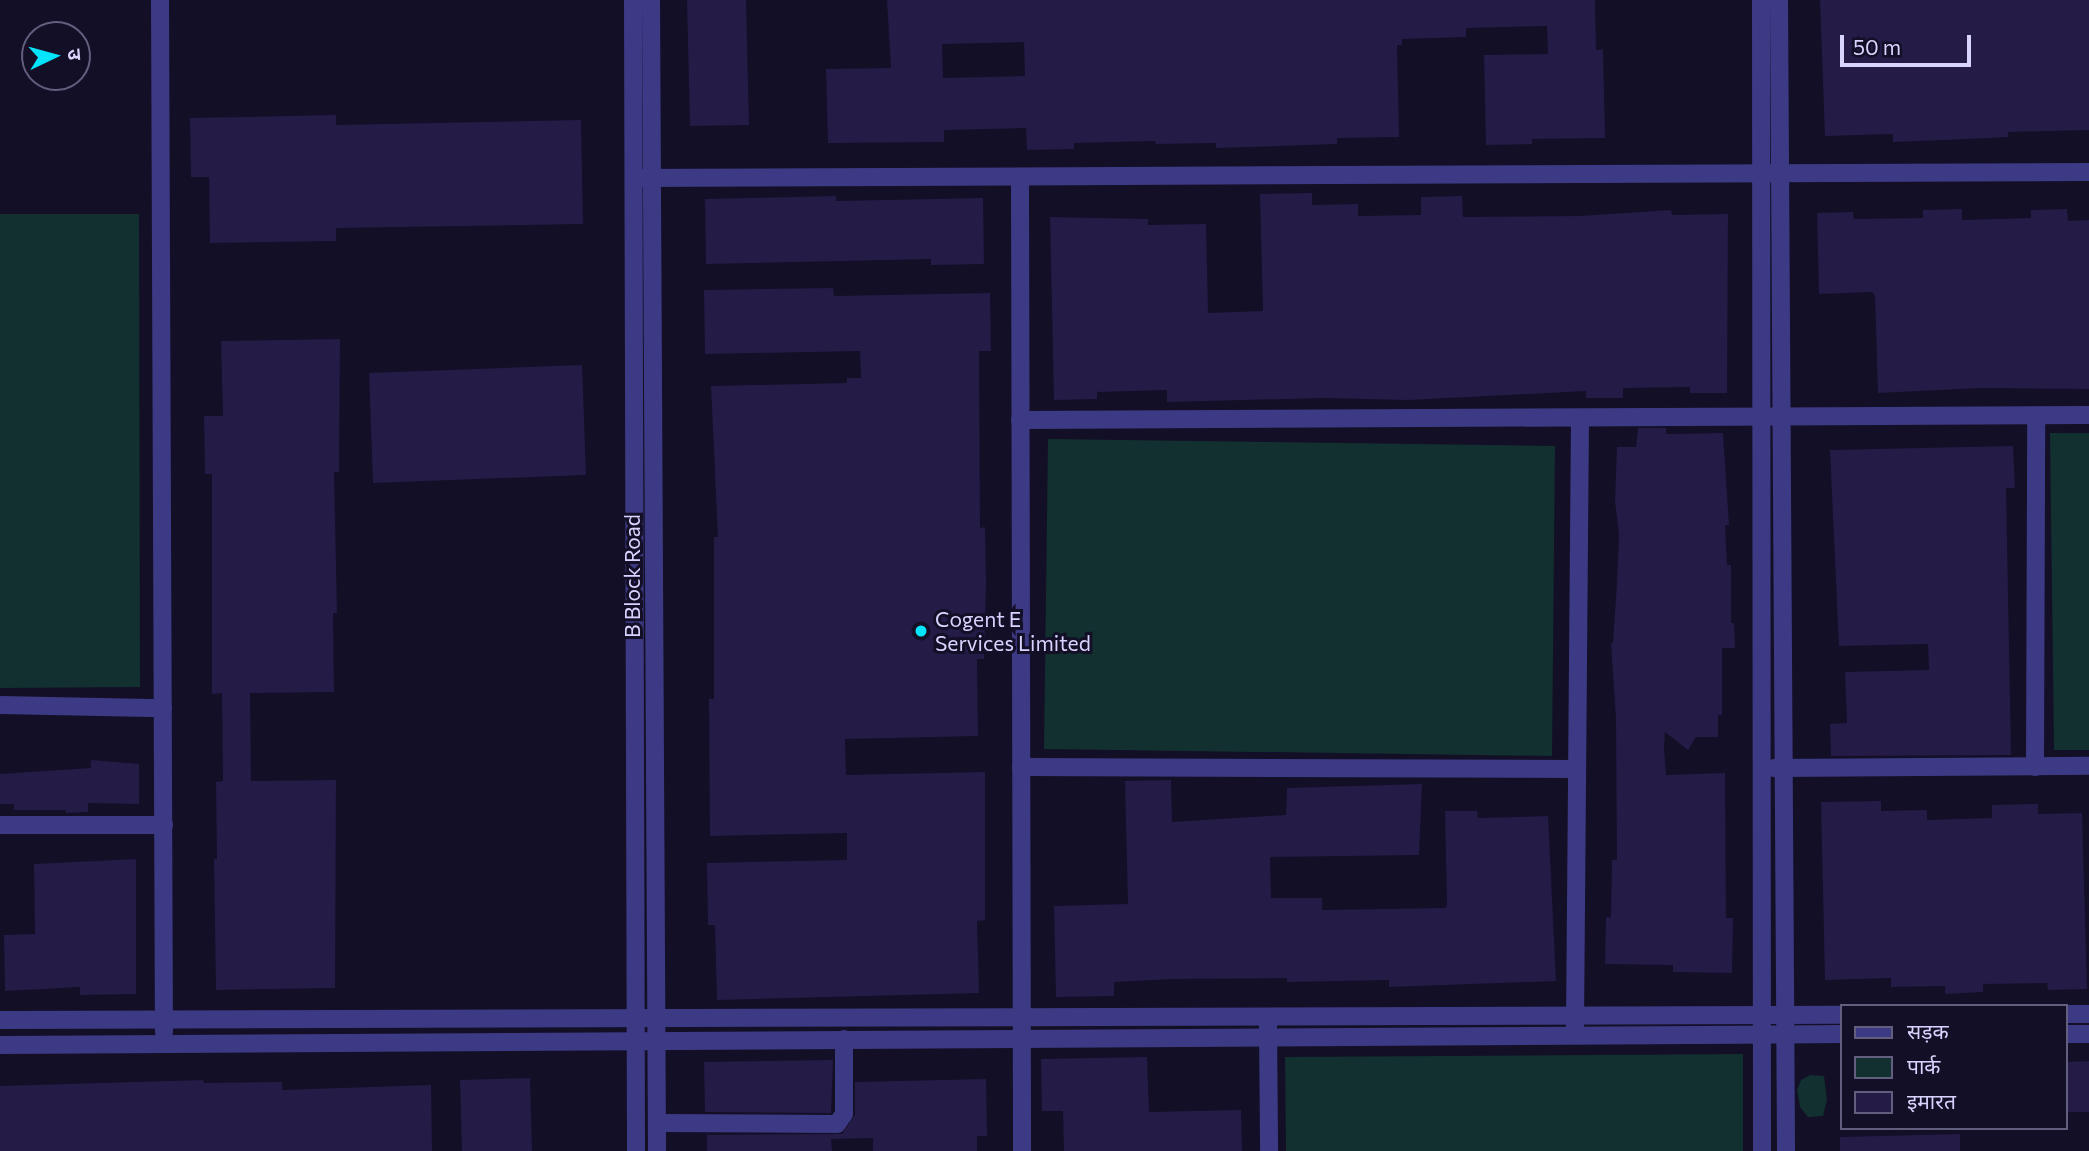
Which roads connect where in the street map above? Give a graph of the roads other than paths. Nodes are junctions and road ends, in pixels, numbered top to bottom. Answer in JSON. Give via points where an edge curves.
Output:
{"nodes":[{"id":1,"x":160,"y":0,"type":"edge"},
{"id":2,"x":633,"y":0,"type":"edge"},
{"id":3,"x":651,"y":0,"type":"edge"},
{"id":4,"x":1760,"y":0,"type":"edge"},
{"id":5,"x":1779,"y":0,"type":"edge"},
{"id":6,"x":2089,"y":172,"type":"edge"},
{"id":7,"x":1762,"y":173,"type":"junction"},
{"id":8,"x":1781,"y":173,"type":"junction"},
{"id":9,"x":1020,"y":177,"type":"junction"},
{"id":10,"x":634,"y":178,"type":"junction"},
{"id":11,"x":653,"y":178,"type":"junction"},
{"id":12,"x":2089,"y":415,"type":"edge"},
{"id":13,"x":2036,"y":416,"type":"junction"},
{"id":14,"x":1762,"y":417,"type":"junction"},
{"id":15,"x":1782,"y":417,"type":"junction"},
{"id":16,"x":1580,"y":418,"type":"junction"},
{"id":17,"x":1020,"y":420,"type":"junction"},
{"id":18,"x":0,"y":705,"type":"edge"},
{"id":19,"x":163,"y":708,"type":"junction"},
{"id":20,"x":2089,"y":766,"type":"edge"},
{"id":21,"x":1021,"y":767,"type":"junction"},
{"id":22,"x":2035,"y":767,"type":"junction"},
{"id":23,"x":1762,"y":768,"type":"junction"},
{"id":24,"x":1784,"y":768,"type":"junction"},
{"id":25,"x":1577,"y":769,"type":"junction"},
{"id":26,"x":0,"y":825,"type":"edge"},
{"id":27,"x":164,"y":825,"type":"junction"},
{"id":28,"x":2068,"y":1014,"type":"edge"},
{"id":29,"x":2089,"y":1014,"type":"edge"},
{"id":30,"x":1840,"y":1015,"type":"edge"},
{"id":31,"x":1575,"y":1016,"type":"junction"},
{"id":32,"x":1762,"y":1016,"type":"junction"},
{"id":33,"x":1785,"y":1016,"type":"junction"},
{"id":34,"x":1268,"y":1017,"type":"junction"},
{"id":35,"x":1021,"y":1018,"type":"junction"},
{"id":36,"x":636,"y":1019,"type":"junction"},
{"id":37,"x":0,"y":1020,"type":"edge"},
{"id":38,"x":657,"y":1020,"type":"junction"},
{"id":39,"x":164,"y":1021,"type":"junction"},
{"id":40,"x":1762,"y":1034,"type":"junction"},
{"id":41,"x":1786,"y":1034,"type":"junction"},
{"id":42,"x":1840,"y":1034,"type":"edge"},
{"id":43,"x":2068,"y":1034,"type":"edge"},
{"id":44,"x":2089,"y":1034,"type":"edge"},
{"id":45,"x":1575,"y":1035,"type":"junction"},
{"id":46,"x":1268,"y":1036,"type":"junction"},
{"id":47,"x":1022,"y":1038,"type":"junction"},
{"id":48,"x":636,"y":1039,"type":"junction"},
{"id":49,"x":657,"y":1040,"type":"junction"},
{"id":50,"x":844,"y":1040,"type":"junction"},
{"id":51,"x":164,"y":1042,"type":"junction"},
{"id":52,"x":0,"y":1045,"type":"edge"},
{"id":53,"x":657,"y":1124,"type":"junction"},
{"id":54,"x":636,"y":1151,"type":"edge"},
{"id":55,"x":657,"y":1151,"type":"edge"},
{"id":56,"x":1022,"y":1151,"type":"edge"},
{"id":57,"x":1269,"y":1151,"type":"edge"},
{"id":58,"x":1762,"y":1151,"type":"edge"},
{"id":59,"x":1786,"y":1151,"type":"edge"}],
"edges":[{"from":1,"to":19,"type":"street"},
{"from":2,"to":10,"type":"street","name":"B Block Road"},
{"from":3,"to":11,"type":"street","name":"B Block Road"},
{"from":4,"to":7,"type":"street"},
{"from":5,"to":8,"type":"street"},
{"from":6,"to":8,"type":"street"},
{"from":7,"to":8,"type":"street"},
{"from":7,"to":9,"type":"street"},
{"from":7,"to":14,"type":"street"},
{"from":8,"to":15,"type":"street"},
{"from":9,"to":11,"type":"street"},
{"from":9,"to":17,"type":"street"},
{"from":10,"to":11,"type":"street"},
{"from":10,"to":36,"type":"street","name":"B Block Road"},
{"from":11,"to":38,"type":"street","name":"B Block Road"},
{"from":12,"to":13,"type":"street"},
{"from":13,"to":15,"type":"street"},
{"from":13,"to":22,"type":"street"},
{"from":14,"to":15,"type":"street"},
{"from":14,"to":16,"type":"street"},
{"from":14,"to":23,"type":"street"},
{"from":15,"to":24,"type":"street"},
{"from":16,"to":17,"type":"street"},
{"from":16,"to":25,"type":"street"},
{"from":17,"to":21,"type":"street"},
{"from":18,"to":19,"type":"street"},
{"from":19,"to":27,"type":"street"},
{"from":20,"to":22,"type":"street"},
{"from":21,"to":25,"type":"street"},
{"from":21,"to":35,"type":"street"},
{"from":22,"to":24,"type":"street"},
{"from":23,"to":24,"type":"street"},
{"from":23,"to":32,"type":"street"},
{"from":24,"to":33,"type":"street"},
{"from":25,"to":31,"type":"street"},
{"from":26,"to":27,"type":"street"},
{"from":27,"to":39,"type":"street"},
{"from":28,"to":29,"type":"street"},
{"from":30,"to":33,"type":"street"},
{"from":31,"to":32,"type":"street"},
{"from":31,"to":34,"type":"street"},
{"from":31,"to":45,"type":"street"},
{"from":32,"to":33,"type":"street"},
{"from":32,"to":40,"type":"street"},
{"from":33,"to":41,"type":"street"},
{"from":34,"to":35,"type":"street"},
{"from":34,"to":46,"type":"street"},
{"from":35,"to":38,"type":"street"},
{"from":35,"to":47,"type":"street"},
{"from":36,"to":38,"type":"street"},
{"from":36,"to":39,"type":"street"},
{"from":36,"to":48,"type":"street","name":"B Block Road"},
{"from":37,"to":39,"type":"street"},
{"from":38,"to":49,"type":"street","name":"B Block Road"},
{"from":39,"to":51,"type":"street"},
{"from":40,"to":41,"type":"street"},
{"from":40,"to":45,"type":"street"},
{"from":40,"to":58,"type":"street"},
{"from":41,"to":42,"type":"street"},
{"from":41,"to":59,"type":"street"},
{"from":43,"to":44,"type":"street"},
{"from":45,"to":46,"type":"street"},
{"from":46,"to":47,"type":"street"},
{"from":46,"to":57,"type":"street"},
{"from":47,"to":50,"type":"street"},
{"from":47,"to":56,"type":"street"},
{"from":48,"to":49,"type":"street"},
{"from":48,"to":51,"type":"street"},
{"from":48,"to":54,"type":"street","name":"B Block Road"},
{"from":49,"to":50,"type":"street"},
{"from":49,"to":53,"type":"street","name":"B Block Road"},
{"from":50,"to":53,"type":"street","via":[[844,1114],[837,1124]]},
{"from":51,"to":52,"type":"street"},
{"from":53,"to":55,"type":"street","name":"B Block Road"}]}
